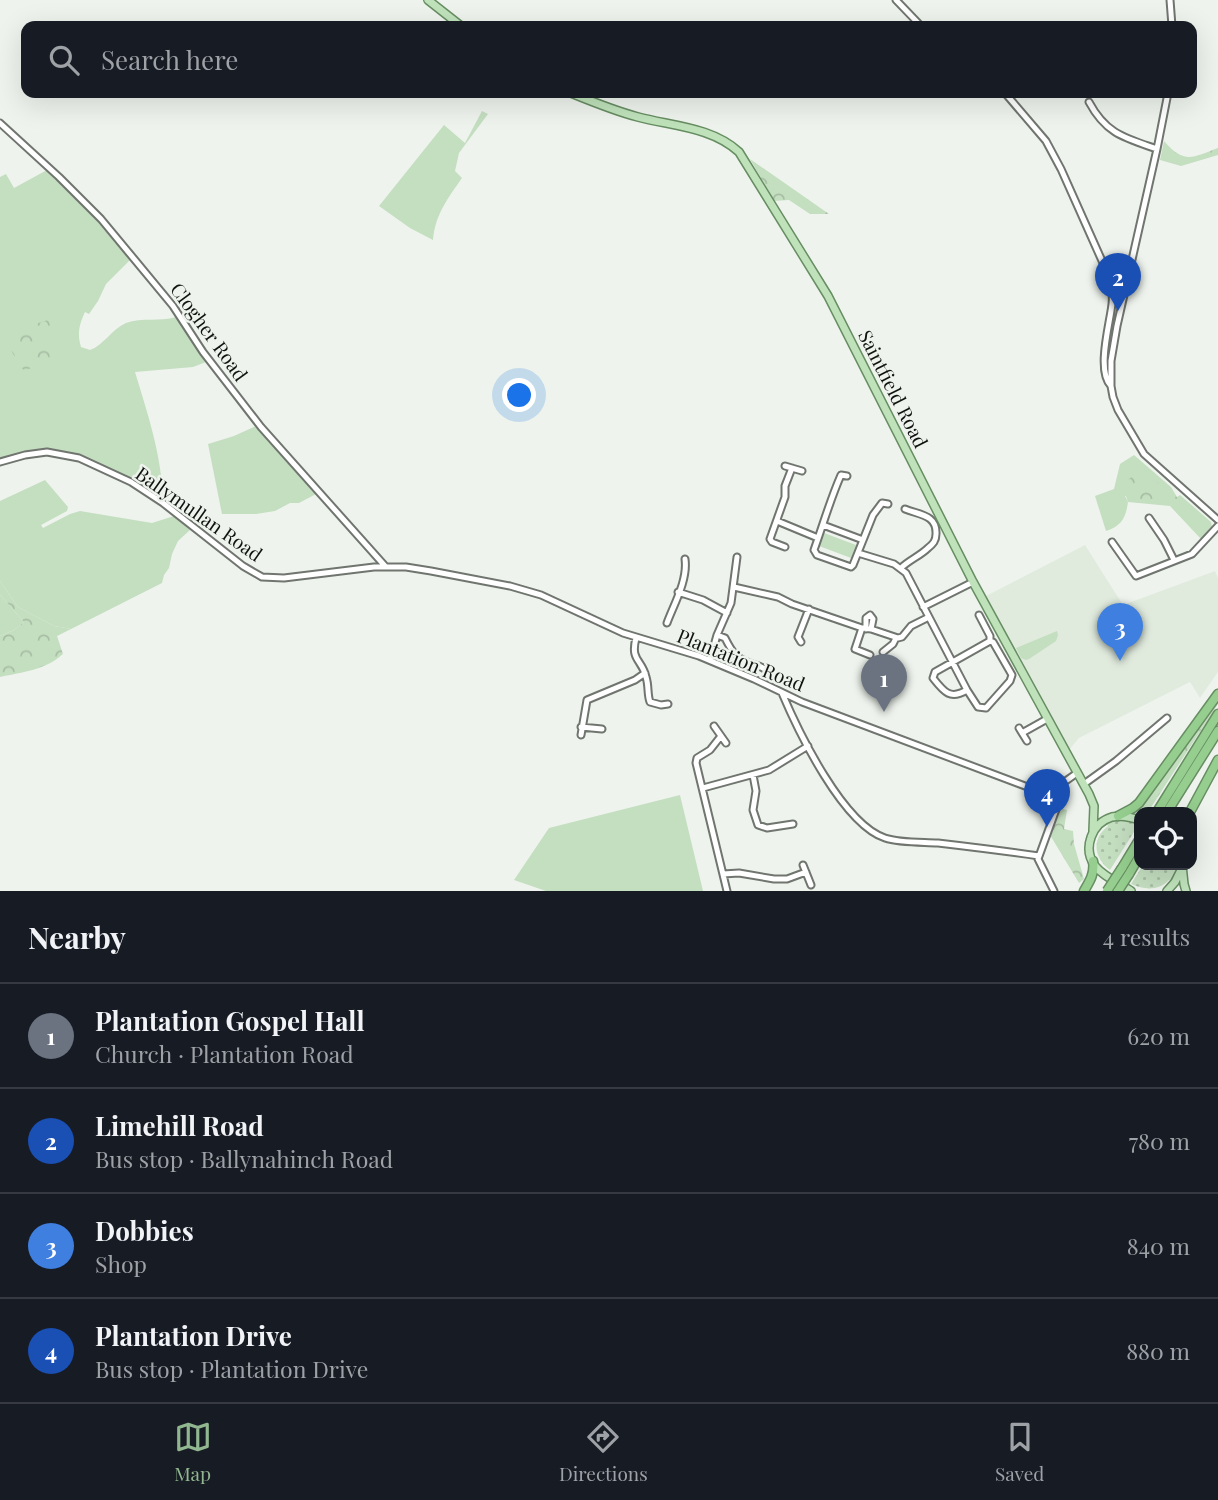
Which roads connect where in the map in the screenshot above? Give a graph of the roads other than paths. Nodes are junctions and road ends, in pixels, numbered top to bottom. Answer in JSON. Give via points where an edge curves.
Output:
{"nodes":[{"id":1,"x":428,"y":0,"type":"edge"},
{"id":2,"x":896,"y":0,"type":"edge"},
{"id":3,"x":1170,"y":0,"type":"edge"},
{"id":4,"x":455,"y":21,"type":"edge"},
{"id":5,"x":916,"y":21,"type":"edge"},
{"id":6,"x":1172,"y":21,"type":"edge"},
{"id":7,"x":584,"y":98,"type":"edge"},
{"id":8,"x":1010,"y":98,"type":"edge"},
{"id":9,"x":1167,"y":98,"type":"edge"},
{"id":10,"x":1089,"y":102,"type":"dead end"},
{"id":11,"x":0,"y":123,"type":"edge"},
{"id":12,"x":1157,"y":149,"type":"junction"},
{"id":13,"x":1111,"y":386,"type":"junction"},
{"id":14,"x":0,"y":462,"type":"edge"},
{"id":15,"x":802,"y":471,"type":"dead end"},
{"id":16,"x":842,"y":474,"type":"dead end"},
{"id":17,"x":883,"y":502,"type":"dead end"},
{"id":18,"x":905,"y":509,"type":"dead end"},
{"id":19,"x":1149,"y":518,"type":"dead end"},
{"id":20,"x":1218,"y":520,"type":"edge"},
{"id":21,"x":777,"y":521,"type":"junction"},
{"id":22,"x":823,"y":525,"type":"junction"},
{"id":23,"x":1166,"y":526,"type":"dead end"},
{"id":24,"x":1218,"y":526,"type":"edge"},
{"id":25,"x":1158,"y":531,"type":"junction"},
{"id":26,"x":818,"y":538,"type":"junction"},
{"id":27,"x":863,"y":540,"type":"junction"},
{"id":28,"x":1112,"y":542,"type":"dead end"},
{"id":29,"x":785,"y":547,"type":"dead end"},
{"id":30,"x":858,"y":553,"type":"junction"},
{"id":31,"x":737,"y":556,"type":"dead end"},
{"id":32,"x":685,"y":559,"type":"dead end"},
{"id":33,"x":1174,"y":560,"type":"junction"},
{"id":34,"x":386,"y":566,"type":"junction"},
{"id":35,"x":901,"y":568,"type":"junction"},
{"id":36,"x":973,"y":582,"type":"junction"},
{"id":37,"x":734,"y":587,"type":"junction"},
{"id":38,"x":678,"y":592,"type":"junction"},
{"id":39,"x":923,"y":607,"type":"junction"},
{"id":40,"x":808,"y":609,"type":"junction"},
{"id":41,"x":727,"y":612,"type":"junction"},
{"id":42,"x":979,"y":615,"type":"dead end"},
{"id":43,"x":929,"y":617,"type":"junction"},
{"id":44,"x":667,"y":623,"type":"dead end"},
{"id":45,"x":866,"y":629,"type":"junction"},
{"id":46,"x":717,"y":635,"type":"junction"},
{"id":47,"x":636,"y":638,"type":"junction"},
{"id":48,"x":798,"y":638,"type":"dead end"},
{"id":49,"x":896,"y":638,"type":"junction"},
{"id":50,"x":990,"y":642,"type":"junction"},
{"id":51,"x":883,"y":652,"type":"dead end"},
{"id":52,"x":870,"y":655,"type":"dead end"},
{"id":53,"x":710,"y":660,"type":"junction"},
{"id":54,"x":951,"y":663,"type":"junction"},
{"id":55,"x":766,"y":670,"type":"dead end"},
{"id":56,"x":645,"y":673,"type":"junction"},
{"id":57,"x":967,"y":690,"type":"junction"},
{"id":58,"x":782,"y":693,"type":"junction"},
{"id":59,"x":1218,"y":694,"type":"edge"},
{"id":60,"x":668,"y":704,"type":"dead end"},
{"id":61,"x":1218,"y":714,"type":"edge"},
{"id":62,"x":1167,"y":718,"type":"dead end"},
{"id":63,"x":1047,"y":719,"type":"junction"},
{"id":64,"x":1161,"y":722,"type":"junction"},
{"id":65,"x":714,"y":726,"type":"dead end"},
{"id":66,"x":581,"y":727,"type":"junction"},
{"id":67,"x":602,"y":729,"type":"dead end"},
{"id":68,"x":1168,"y":730,"type":"dead end"},
{"id":69,"x":1218,"y":731,"type":"edge"},
{"id":70,"x":580,"y":735,"type":"dead end"},
{"id":71,"x":721,"y":736,"type":"junction"},
{"id":72,"x":1027,"y":741,"type":"dead end"},
{"id":73,"x":726,"y":743,"type":"dead end"},
{"id":74,"x":808,"y":746,"type":"junction"},
{"id":75,"x":1218,"y":760,"type":"edge"},
{"id":76,"x":1077,"y":773,"type":"junction"},
{"id":77,"x":753,"y":775,"type":"junction"},
{"id":78,"x":1084,"y":784,"type":"junction"},
{"id":79,"x":703,"y":788,"type":"junction"},
{"id":80,"x":1057,"y":788,"type":"junction"},
{"id":81,"x":1094,"y":806,"type":"junction"},
{"id":82,"x":1163,"y":807,"type":"edge"},
{"id":83,"x":1164,"y":807,"type":"edge"},
{"id":84,"x":1193,"y":807,"type":"edge"},
{"id":85,"x":1115,"y":817,"type":"junction"},
{"id":86,"x":1134,"y":819,"type":"edge"},
{"id":87,"x":793,"y":823,"type":"dead end"},
{"id":88,"x":1093,"y":831,"type":"junction"},
{"id":89,"x":1134,"y":852,"type":"edge"},
{"id":90,"x":1039,"y":856,"type":"junction"},
{"id":91,"x":1093,"y":861,"type":"junction"},
{"id":92,"x":1134,"y":862,"type":"edge"},
{"id":93,"x":803,"y":865,"type":"dead end"},
{"id":94,"x":1181,"y":870,"type":"edge"},
{"id":95,"x":1182,"y":870,"type":"edge"},
{"id":96,"x":1126,"y":871,"type":"junction"},
{"id":97,"x":806,"y":872,"type":"junction"},
{"id":98,"x":723,"y":874,"type":"junction"},
{"id":99,"x":811,"y":886,"type":"dead end"},
{"id":100,"x":727,"y":891,"type":"edge"},
{"id":101,"x":1054,"y":891,"type":"edge"},
{"id":102,"x":1084,"y":891,"type":"edge"},
{"id":103,"x":1107,"y":891,"type":"edge"},
{"id":104,"x":1118,"y":891,"type":"edge"},
{"id":105,"x":1131,"y":891,"type":"edge"},
{"id":106,"x":1167,"y":891,"type":"edge"},
{"id":107,"x":1186,"y":891,"type":"edge"}],
"edges":[{"from":1,"to":4,"type":"main road"},
{"from":2,"to":5,"type":"street"},
{"from":3,"to":6,"type":"street"},
{"from":7,"to":36,"type":"main road","name":"Saintfield Road","via":[[707,133],[730,142],[739,152],[828,296]]},
{"from":8,"to":13,"type":"street","via":[[1046,141],[1111,281],[1105,364]]},
{"from":9,"to":12,"type":"street"},
{"from":10,"to":12,"type":"street","via":[[1113,132]]},
{"from":11,"to":34,"type":"street","name":"Clogher Road","via":[[101,219],[173,306],[261,427]]},
{"from":12,"to":13,"type":"street","via":[[1117,326]]},
{"from":13,"to":20,"type":"street","via":[[1118,410],[1144,454]]},
{"from":14,"to":34,"type":"street","name":"Ballymullan Road","via":[[47,452],[79,458],[131,482],[262,577]]},
{"from":15,"to":21,"type":"street","via":[[789,467]]},
{"from":16,"to":22,"type":"street"},
{"from":17,"to":27,"type":"street"},
{"from":18,"to":35,"type":"street","via":[[935,523],[938,544]]},
{"from":19,"to":25,"type":"street"},
{"from":21,"to":26,"type":"street"},
{"from":21,"to":29,"type":"street","via":[[771,539]]},
{"from":22,"to":26,"type":"street"},
{"from":22,"to":27,"type":"street"},
{"from":23,"to":25,"type":"street"},
{"from":24,"to":33,"type":"street","via":[[1192,554]]},
{"from":25,"to":33,"type":"street"},
{"from":26,"to":30,"type":"street","via":[[817,555],[851,567]]},
{"from":27,"to":30,"type":"street"},
{"from":28,"to":33,"type":"street","via":[[1136,576]]},
{"from":30,"to":35,"type":"street"},
{"from":31,"to":37,"type":"street"},
{"from":32,"to":38,"type":"street"},
{"from":34,"to":47,"type":"street","name":"Plantation Road","via":[[541,594]]},
{"from":35,"to":39,"type":"street"},
{"from":36,"to":39,"type":"street"},
{"from":36,"to":63,"type":"main road","name":"Saintfield Road"},
{"from":37,"to":40,"type":"street","via":[[767,593]]},
{"from":37,"to":41,"type":"street"},
{"from":38,"to":41,"type":"street"},
{"from":38,"to":44,"type":"street"},
{"from":39,"to":43,"type":"street"},
{"from":40,"to":45,"type":"street"},
{"from":40,"to":48,"type":"street"},
{"from":41,"to":46,"type":"street"},
{"from":42,"to":50,"type":"street"},
{"from":43,"to":49,"type":"street"},
{"from":43,"to":54,"type":"street"},
{"from":45,"to":49,"type":"street"},
{"from":45,"to":52,"type":"street","via":[[855,649]]},
{"from":46,"to":53,"type":"street"},
{"from":46,"to":55,"type":"street","via":[[725,638],[734,655]]},
{"from":47,"to":53,"type":"street","name":"Plantation Road"},
{"from":47,"to":56,"type":"street","via":[[636,660]]},
{"from":49,"to":51,"type":"street"},
{"from":50,"to":54,"type":"street"},
{"from":50,"to":57,"type":"street","via":[[1012,675],[1010,681],[986,709],[978,707]]},
{"from":53,"to":58,"type":"street","name":"Plantation Road"},
{"from":54,"to":57,"type":"street"},
{"from":54,"to":57,"type":"street","via":[[933,678],[951,695]]},
{"from":56,"to":60,"type":"street","via":[[650,702]]},
{"from":56,"to":66,"type":"street","via":[[587,700]]},
{"from":58,"to":74,"type":"street"},
{"from":58,"to":80,"type":"street","name":"Plantation Road","via":[[1028,788]]},
{"from":59,"to":85,"type":"highway","via":[[1139,803]]},
{"from":61,"to":82,"type":"highway"},
{"from":62,"to":64,"type":"street"},
{"from":63,"to":72,"type":"street","via":[[1021,730]]},
{"from":63,"to":76,"type":"main road","name":"Saintfield Road"},
{"from":64,"to":68,"type":"street"},
{"from":64,"to":78,"type":"street"},
{"from":65,"to":71,"type":"street"},
{"from":66,"to":67,"type":"street"},
{"from":66,"to":70,"type":"street"},
{"from":69,"to":83,"type":"highway"},
{"from":71,"to":73,"type":"street"},
{"from":71,"to":79,"type":"street","via":[[697,758]]},
{"from":74,"to":77,"type":"street","via":[[778,766]]},
{"from":74,"to":90,"type":"street","via":[[845,807],[884,838]]},
{"from":75,"to":84,"type":"highway"},
{"from":76,"to":78,"type":"main road","name":"Saintfield Road"},
{"from":76,"to":80,"type":"street"},
{"from":77,"to":79,"type":"street"},
{"from":77,"to":87,"type":"street","via":[[758,825],[767,828]]},
{"from":78,"to":81,"type":"main road","name":"Saintfield Road"},
{"from":79,"to":98,"type":"street"},
{"from":80,"to":90,"type":"street","via":[[1058,804]]},
{"from":81,"to":85,"type":"main road"},
{"from":81,"to":88,"type":"main road","name":"Saintfield Road"},
{"from":85,"to":86,"type":"main road"},
{"from":85,"to":88,"type":"main road"},
{"from":88,"to":91,"type":"main road","name":"Saintfield Road","via":[[1089,846]]},
{"from":89,"to":96,"type":"highway"},
{"from":90,"to":101,"type":"street"},
{"from":91,"to":102,"type":"highway","via":[[1093,875]]},
{"from":91,"to":105,"type":"main road"},
{"from":92,"to":96,"type":"highway"},
{"from":93,"to":97,"type":"street"},
{"from":94,"to":106,"type":"main road"},
{"from":95,"to":107,"type":"main road"},
{"from":96,"to":103,"type":"highway","bridge":true},
{"from":96,"to":104,"type":"highway","bridge":true},
{"from":97,"to":98,"type":"street","via":[[774,879]]},
{"from":97,"to":99,"type":"street"},
{"from":98,"to":100,"type":"street"}]}
